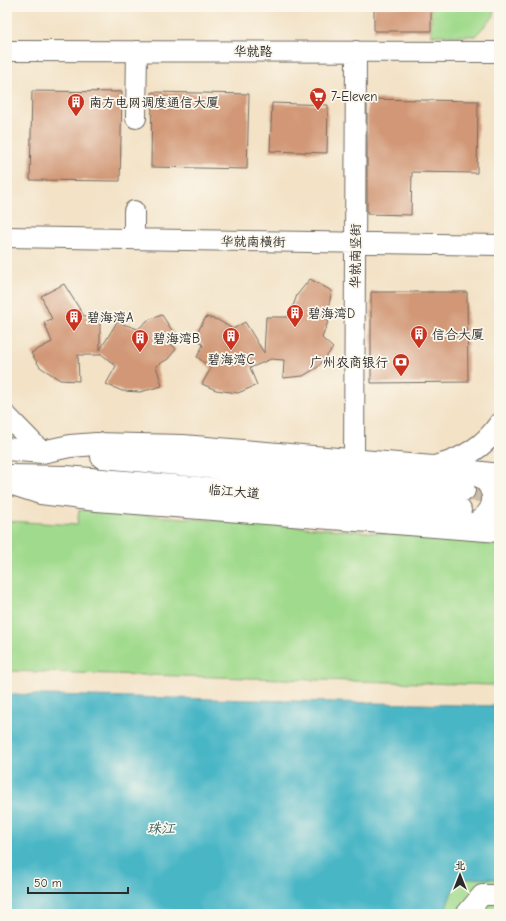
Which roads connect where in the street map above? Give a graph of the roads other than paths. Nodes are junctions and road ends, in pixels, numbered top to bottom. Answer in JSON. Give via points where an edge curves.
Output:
{"nodes":[{"id":1,"x":7,"y":51,"type":"edge"},
{"id":2,"x":137,"y":51,"type":"junction"},
{"id":3,"x":356,"y":52,"type":"junction"},
{"id":4,"x":499,"y":52,"type":"edge"},
{"id":5,"x":136,"y":118,"type":"dead end"},
{"id":6,"x":134,"y":211,"type":"dead end"},
{"id":7,"x":7,"y":237,"type":"edge"},
{"id":8,"x":134,"y":239,"type":"junction"},
{"id":9,"x":355,"y":242,"type":"junction"},
{"id":10,"x":499,"y":245,"type":"edge"},
{"id":11,"x":7,"y":416,"type":"edge"},
{"id":12,"x":499,"y":425,"type":"edge"},
{"id":13,"x":7,"y":449,"type":"edge"},
{"id":14,"x":42,"y":452,"type":"junction"},
{"id":15,"x":354,"y":460,"type":"junction"},
{"id":16,"x":433,"y":467,"type":"junction"},
{"id":17,"x":499,"y":475,"type":"edge"},
{"id":18,"x":7,"y":476,"type":"edge"},
{"id":19,"x":7,"y":482,"type":"edge"},
{"id":20,"x":461,"y":500,"type":"junction"},
{"id":21,"x":499,"y":531,"type":"edge"},
{"id":22,"x":499,"y":895,"type":"edge"},
{"id":23,"x":466,"y":914,"type":"edge"}],
"edges":[{"from":1,"to":2,"type":"street","name":"华就路"},
{"from":2,"to":3,"type":"street","name":"华就路"},
{"from":2,"to":5,"type":"street"},
{"from":3,"to":4,"type":"street","name":"华就路"},
{"from":3,"to":9,"type":"street","name":"华就南竖街"},
{"from":6,"to":8,"type":"street"},
{"from":7,"to":8,"type":"street","name":"华就南横街"},
{"from":8,"to":9,"type":"street","name":"华就南横街"},
{"from":9,"to":10,"type":"street","name":"华就南横街"},
{"from":9,"to":15,"type":"street","name":"华就南竖街"},
{"from":11,"to":14,"type":"street"},
{"from":12,"to":16,"type":"main road","via":[[493,435],[468,454]]},
{"from":13,"to":14,"type":"main road","name":"临江大道"},
{"from":14,"to":15,"type":"main road","via":[[96,444],[183,446]]},
{"from":14,"to":20,"type":"main road","name":"临江大道"},
{"from":15,"to":16,"type":"main road"},
{"from":16,"to":20,"type":"main road"},
{"from":17,"to":20,"type":"main road"},
{"from":18,"to":20,"type":"main road","name":"临江大道","via":[[66,477]]},
{"from":19,"to":20,"type":"main road","via":[[41,493],[97,500]]},
{"from":20,"to":21,"type":"main road"},
{"from":22,"to":23,"type":"street","via":[[482,895]]}]}
